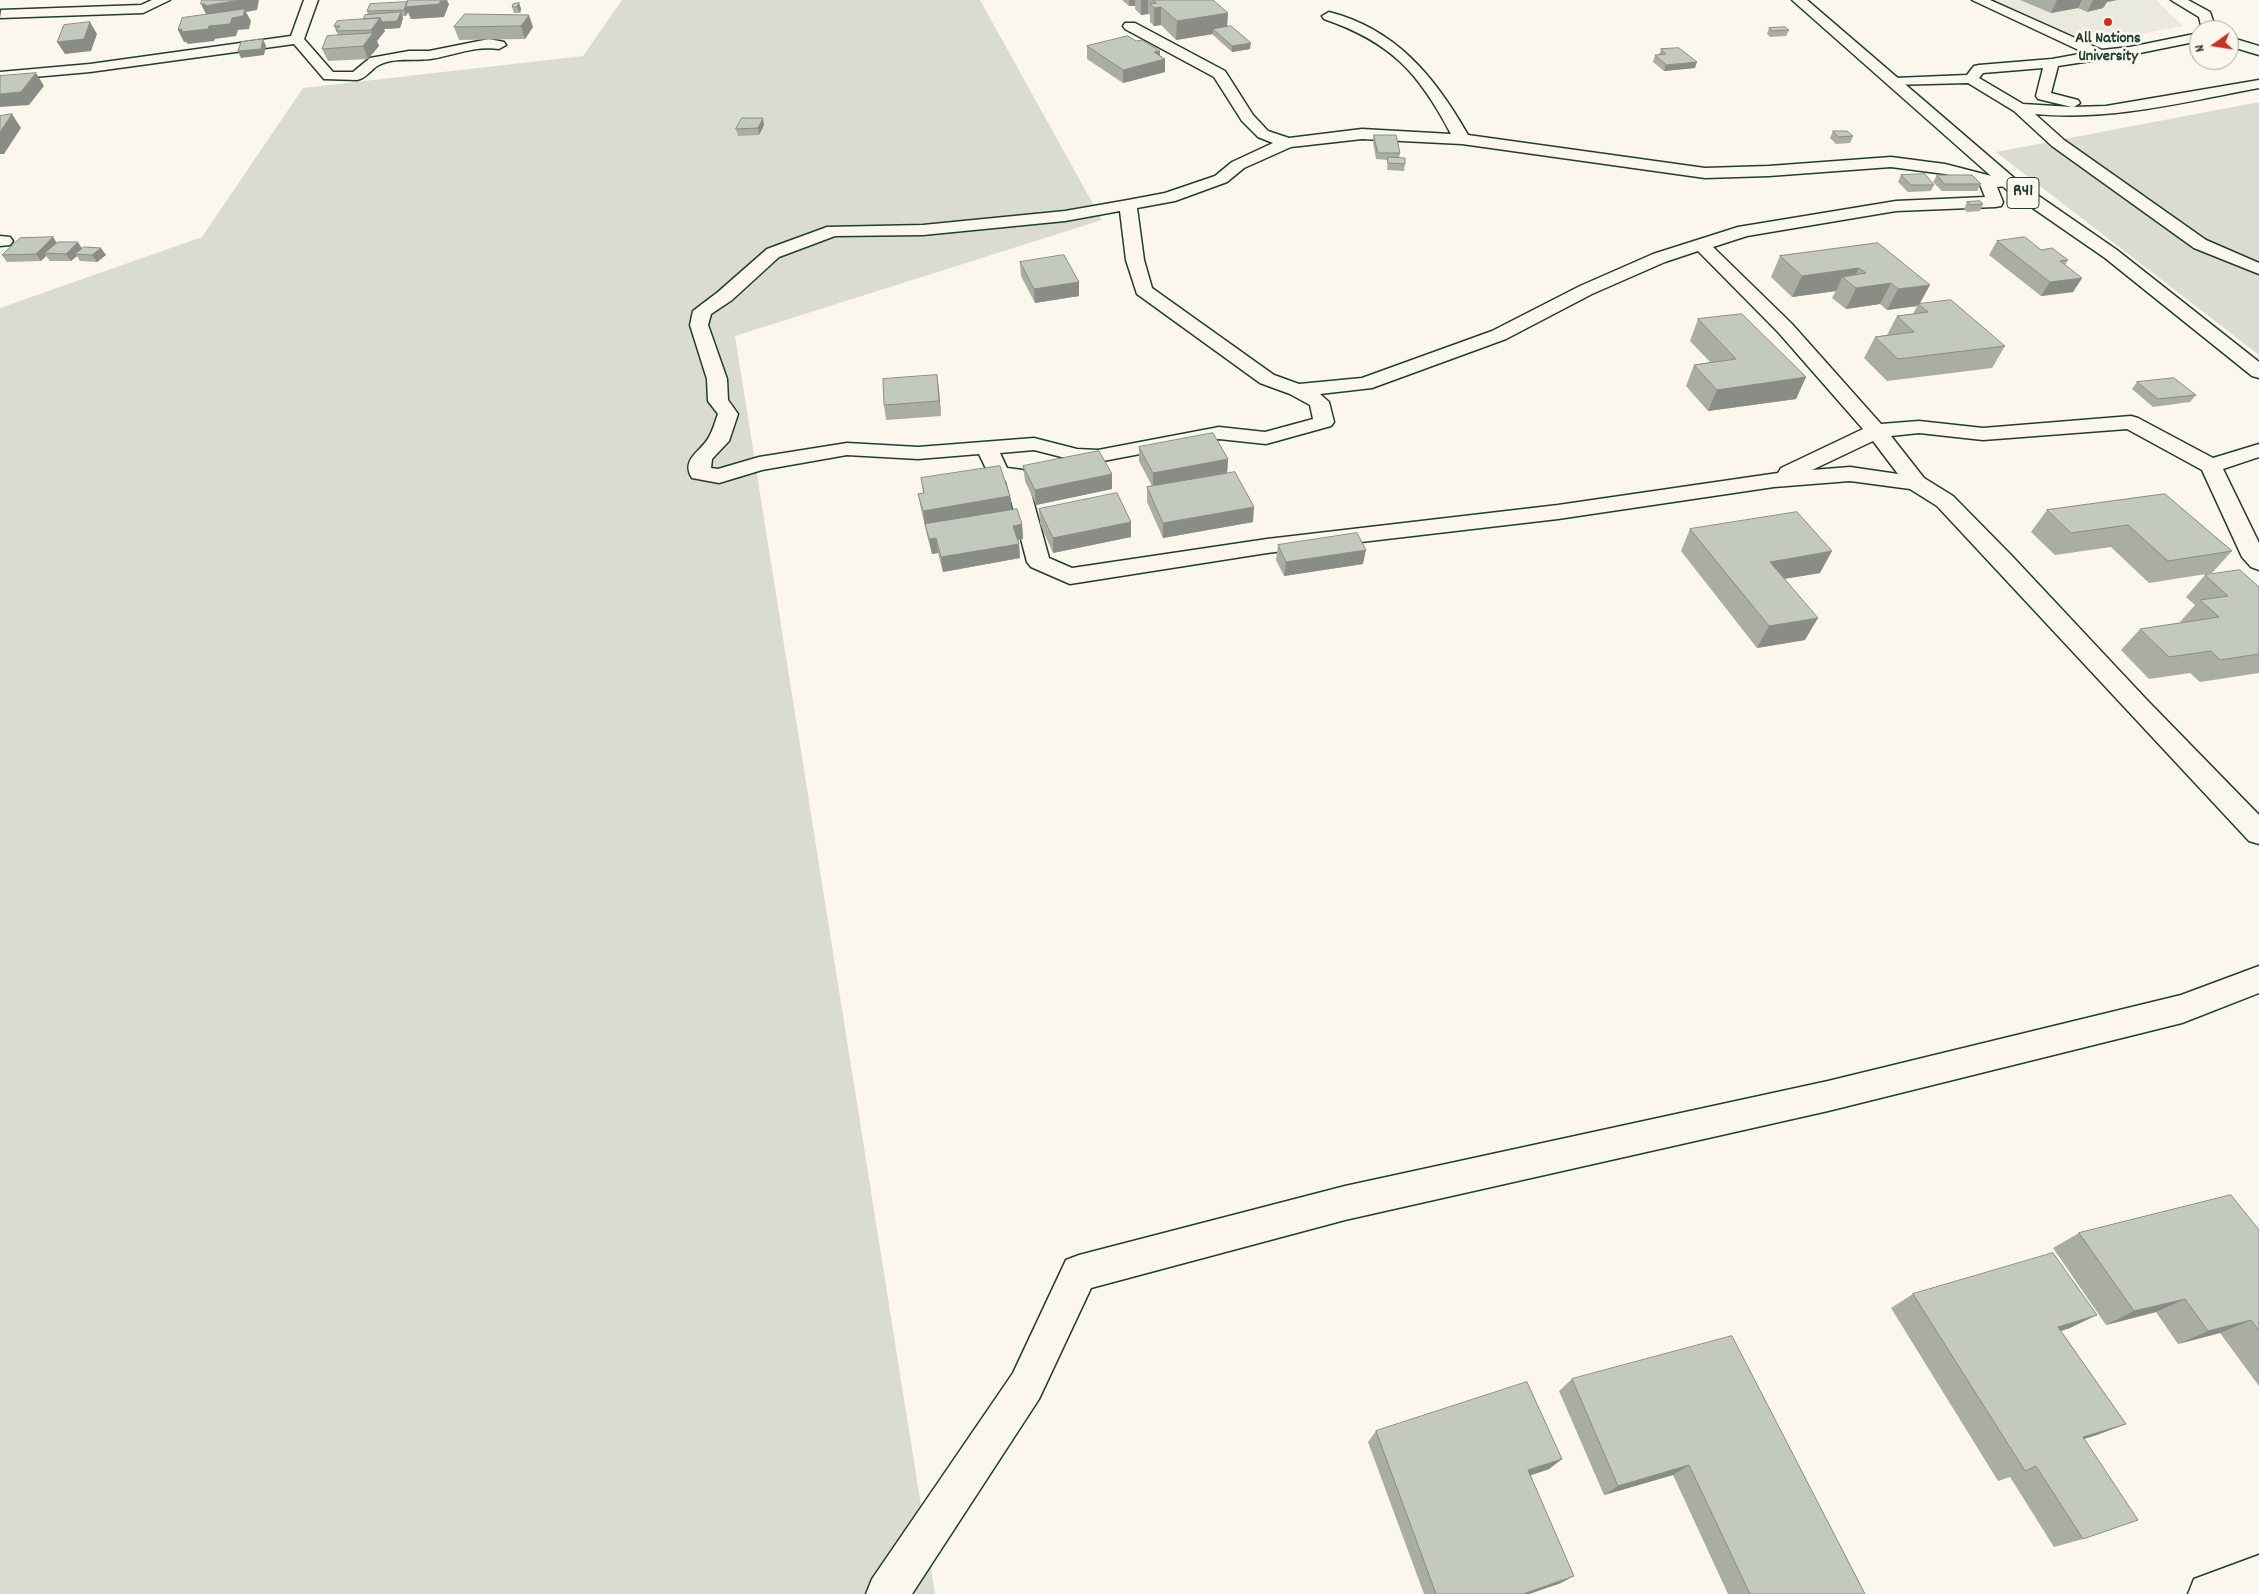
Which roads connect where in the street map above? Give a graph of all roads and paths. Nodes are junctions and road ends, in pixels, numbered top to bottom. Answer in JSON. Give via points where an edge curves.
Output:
{"nodes":[{"id":1,"x":17,"y":0,"type":"edge"},
{"id":2,"x":164,"y":0,"type":"edge"},
{"id":3,"x":311,"y":0,"type":"edge"},
{"id":4,"x":1799,"y":0,"type":"edge"},
{"id":5,"x":1979,"y":0,"type":"edge"},
{"id":6,"x":2178,"y":0,"type":"edge"},
{"id":7,"x":1,"y":15,"type":"edge"},
{"id":8,"x":1330,"y":16,"type":"dead end"},
{"id":9,"x":2205,"y":20,"type":"edge"},
{"id":10,"x":1130,"y":26,"type":"dead end"},
{"id":11,"x":296,"y":38,"type":"junction"},
{"id":12,"x":2189,"y":39,"type":"edge"},
{"id":13,"x":2239,"y":44,"type":"edge"},
{"id":14,"x":499,"y":45,"type":"edge"},
{"id":15,"x":2259,"y":51,"type":"edge"},
{"id":16,"x":2100,"y":54,"type":"junction"},
{"id":17,"x":2052,"y":63,"type":"junction"},
{"id":18,"x":0,"y":76,"type":"edge"},
{"id":19,"x":1972,"y":80,"type":"junction"},
{"id":20,"x":1894,"y":82,"type":"junction"},
{"id":21,"x":2259,"y":84,"type":"edge"},
{"id":22,"x":2019,"y":108,"type":"junction"},
{"id":23,"x":2106,"y":111,"type":"junction"},
{"id":24,"x":1462,"y":139,"type":"junction"},
{"id":25,"x":1288,"y":143,"type":"junction"},
{"id":26,"x":1984,"y":178,"type":"junction"},
{"id":27,"x":2014,"y":187,"type":"junction"},
{"id":28,"x":1128,"y":205,"type":"junction"},
{"id":29,"x":1700,"y":244,"type":"junction"},
{"id":30,"x":2259,"y":269,"type":"edge"},
{"id":31,"x":2259,"y":372,"type":"edge"},
{"id":32,"x":1297,"y":390,"type":"junction"},
{"id":33,"x":1876,"y":431,"type":"junction"},
{"id":34,"x":987,"y":447,"type":"junction"},
{"id":35,"x":2259,"y":450,"type":"edge"},
{"id":36,"x":2211,"y":466,"type":"junction"},
{"id":37,"x":1774,"y":480,"type":"junction"},
{"id":38,"x":1916,"y":483,"type":"junction"},
{"id":39,"x":2259,"y":562,"type":"edge"},
{"id":40,"x":2259,"y":832,"type":"edge"},
{"id":41,"x":2259,"y":980,"type":"edge"},
{"id":42,"x":2259,"y":1576,"type":"edge"},
{"id":43,"x":887,"y":1594,"type":"edge"},
{"id":44,"x":2209,"y":1594,"type":"edge"}],
"edges":[{"from":1,"to":7,"type":"street"},
{"from":2,"to":7,"type":"street","via":[[143,10]]},
{"from":3,"to":11,"type":"street"},
{"from":4,"to":20,"type":"street","number":"R41"},
{"from":5,"to":16,"type":"street"},
{"from":6,"to":9,"type":"street","via":[[2204,15]]},
{"from":8,"to":24,"type":"street","via":[[1355,23],[1412,62],[1433,87]]},
{"from":10,"to":25,"type":"street","via":[[1220,74],[1247,118],[1263,134]]},
{"from":11,"to":14,"type":"street","via":[[329,76],[357,76],[374,61],[429,55],[489,43]]},
{"from":11,"to":18,"type":"street","via":[[90,68]]},
{"from":12,"to":16,"type":"street"},
{"from":13,"to":15,"type":"street"},
{"from":16,"to":17,"type":"street"},
{"from":17,"to":19,"type":"street","via":[[1979,69]]},
{"from":17,"to":23,"type":"street","via":[[2043,96]]},
{"from":19,"to":20,"type":"street"},
{"from":19,"to":22,"type":"street"},
{"from":20,"to":27,"type":"street","number":"R41"},
{"from":21,"to":23,"type":"street"},
{"from":22,"to":23,"type":"street"},
{"from":22,"to":30,"type":"street","via":[[2058,143],[2200,244]]},
{"from":24,"to":25,"type":"street","via":[[1362,134]]},
{"from":24,"to":26,"type":"street","via":[[1705,173],[1891,162]]},
{"from":25,"to":28,"type":"street","via":[[1246,161],[1221,179],[1168,197]]},
{"from":26,"to":27,"type":"street"},
{"from":26,"to":29,"type":"street","via":[[1995,202],[1857,211],[1744,231]]},
{"from":27,"to":31,"type":"street","number":"R41","via":[[2111,254]]},
{"from":28,"to":32,"type":"street","via":[[1135,260],[1143,290],[1267,379]]},
{"from":28,"to":34,"type":"street","via":[[1065,216],[922,230],[833,231],[773,253],[702,311],[699,325],[717,379],[718,401],[728,414],[718,441],[702,458],[700,473],[719,476],[759,464],[847,449],[918,453]]},
{"from":29,"to":32,"type":"street","via":[[1586,290],[1499,335],[1365,384]]},
{"from":29,"to":33,"type":"street","via":[[1785,328]]},
{"from":32,"to":34,"type":"street","via":[[1319,402],[1324,422],[1266,438],[1220,433],[1098,456],[1078,455],[1034,444]]},
{"from":33,"to":36,"type":"street","via":[[1919,427],[1983,434],[2131,422]]},
{"from":33,"to":37,"type":"street"},
{"from":33,"to":38,"type":"street"},
{"from":34,"to":37,"type":"street","via":[[998,474],[1015,475],[1039,562],[1070,576],[1267,546],[1558,512]]},
{"from":35,"to":36,"type":"street"},
{"from":36,"to":39,"type":"street"},
{"from":37,"to":38,"type":"street","via":[[1850,474]]},
{"from":38,"to":40,"type":"street","via":[[1945,501],[2004,561],[2137,706]]},
{"from":41,"to":43,"type":"street","via":[[2182,1009],[1828,1096],[1345,1202],[1079,1273],[1026,1386]]},
{"from":42,"to":44,"type":"street"}]}
